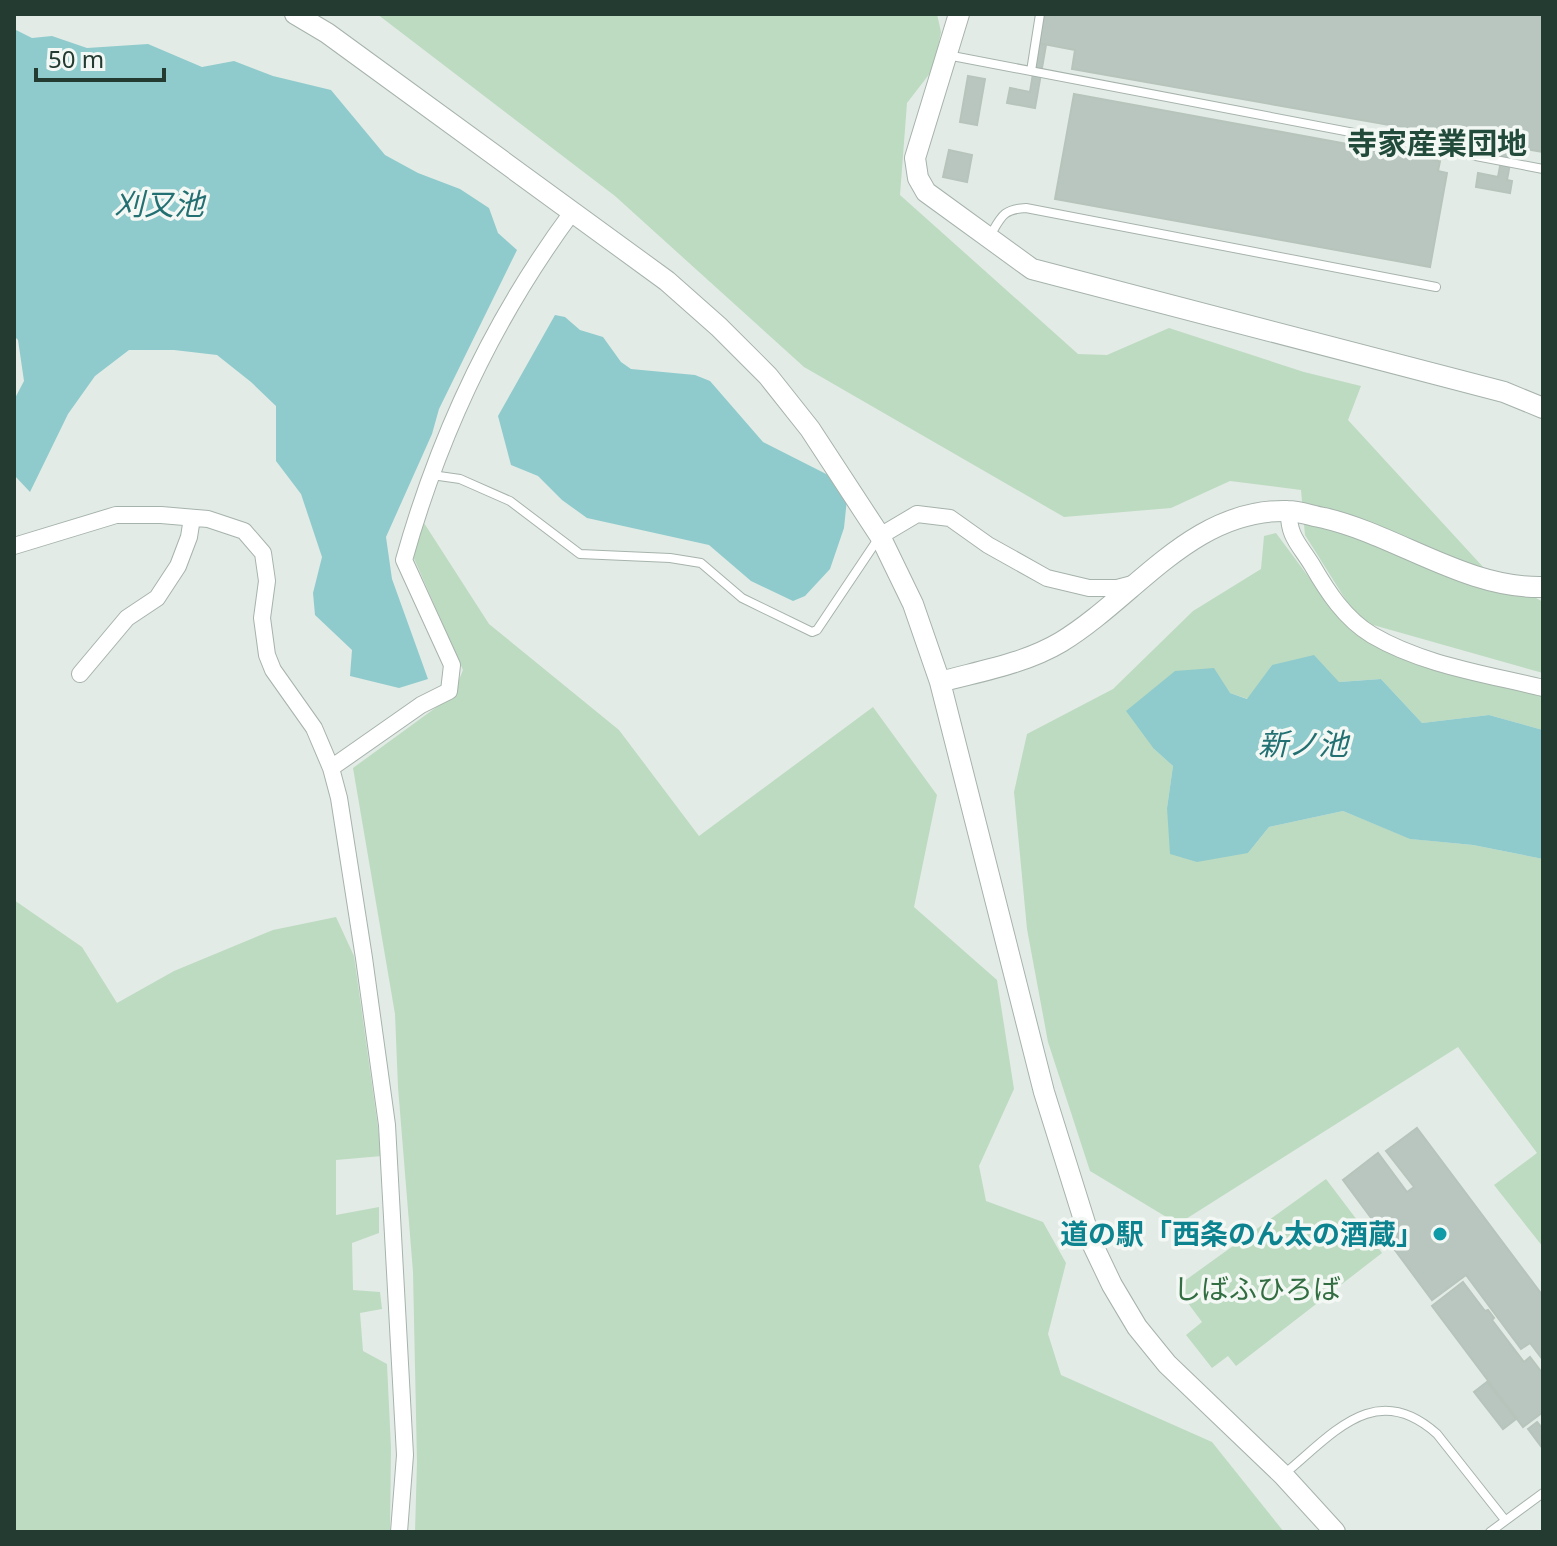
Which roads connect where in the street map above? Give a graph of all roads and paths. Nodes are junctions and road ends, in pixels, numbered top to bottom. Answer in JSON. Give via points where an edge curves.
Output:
{"nodes":[{"id":1,"x":295,"y":14,"type":"edge"},
{"id":2,"x":959,"y":14,"type":"edge"},
{"id":3,"x":1040,"y":14,"type":"edge"},
{"id":4,"x":946,"y":55,"type":"junction"},
{"id":5,"x":1031,"y":71,"type":"junction"},
{"id":6,"x":1543,"y":169,"type":"edge"},
{"id":7,"x":573,"y":211,"type":"junction"},
{"id":8,"x":989,"y":236,"type":"junction"},
{"id":9,"x":1436,"y":287,"type":"dead end"},
{"id":10,"x":1543,"y":408,"type":"edge"},
{"id":11,"x":431,"y":475,"type":"junction"},
{"id":12,"x":1289,"y":511,"type":"junction"},
{"id":13,"x":192,"y":518,"type":"junction"},
{"id":14,"x":880,"y":536,"type":"junction"},
{"id":15,"x":14,"y":546,"type":"edge"},
{"id":16,"x":1138,"y":583,"type":"junction"},
{"id":17,"x":1543,"y":587,"type":"edge"},
{"id":18,"x":80,"y":674,"type":"dead end"},
{"id":19,"x":940,"y":682,"type":"junction"},
{"id":20,"x":1543,"y":688,"type":"edge"},
{"id":21,"x":331,"y":768,"type":"junction"},
{"id":22,"x":1283,"y":1475,"type":"junction"},
{"id":23,"x":1543,"y":1493,"type":"edge"},
{"id":24,"x":1505,"y":1520,"type":"junction"},
{"id":25,"x":399,"y":1532,"type":"edge"},
{"id":26,"x":1335,"y":1532,"type":"edge"},
{"id":27,"x":1490,"y":1532,"type":"edge"}],
"edges":[{"from":1,"to":7,"type":"street"},
{"from":2,"to":4,"type":"street"},
{"from":3,"to":5,"type":"lane"},
{"from":4,"to":5,"type":"lane"},
{"from":4,"to":8,"type":"street","via":[[915,158],[918,178],[926,192]]},
{"from":5,"to":6,"type":"lane"},
{"from":7,"to":11,"type":"street","via":[[512,302],[454,414]]},
{"from":7,"to":14,"type":"street","via":[[667,281],[768,376],[810,429]]},
{"from":8,"to":9,"type":"lane","via":[[1003,214],[1026,208]]},
{"from":8,"to":10,"type":"street","via":[[1032,269],[1504,392]]},
{"from":11,"to":14,"type":"lane","via":[[460,479],[510,501],[580,554],[701,563],[742,598],[812,632]]},
{"from":11,"to":21,"type":"street","via":[[404,560],[452,665],[449,691]]},
{"from":12,"to":16,"type":"street","via":[[1248,515],[1215,526]]},
{"from":12,"to":17,"type":"street","via":[[1348,524],[1470,574]]},
{"from":12,"to":20,"type":"street","via":[[1288,528],[1327,591],[1371,635],[1431,661]]},
{"from":13,"to":15,"type":"street","via":[[116,515]]},
{"from":13,"to":18,"type":"street","via":[[178,566],[157,598],[127,618]]},
{"from":13,"to":21,"type":"street","via":[[244,531],[263,553],[267,655],[314,728]]},
{"from":14,"to":16,"type":"street","via":[[917,514],[950,518],[1047,578],[1089,588]]},
{"from":14,"to":19,"type":"street","via":[[913,604]]},
{"from":16,"to":19,"type":"street","via":[[1060,643],[1019,661]]},
{"from":19,"to":22,"type":"street","via":[[1044,1092],[1090,1239],[1137,1327],[1167,1364]]},
{"from":21,"to":25,"type":"street","via":[[387,1125],[405,1455]]},
{"from":22,"to":24,"type":"lane","via":[[1355,1417],[1370,1410],[1406,1413],[1437,1434]]},
{"from":22,"to":26,"type":"street"},
{"from":23,"to":24,"type":"lane"},
{"from":24,"to":27,"type":"lane"}]}
